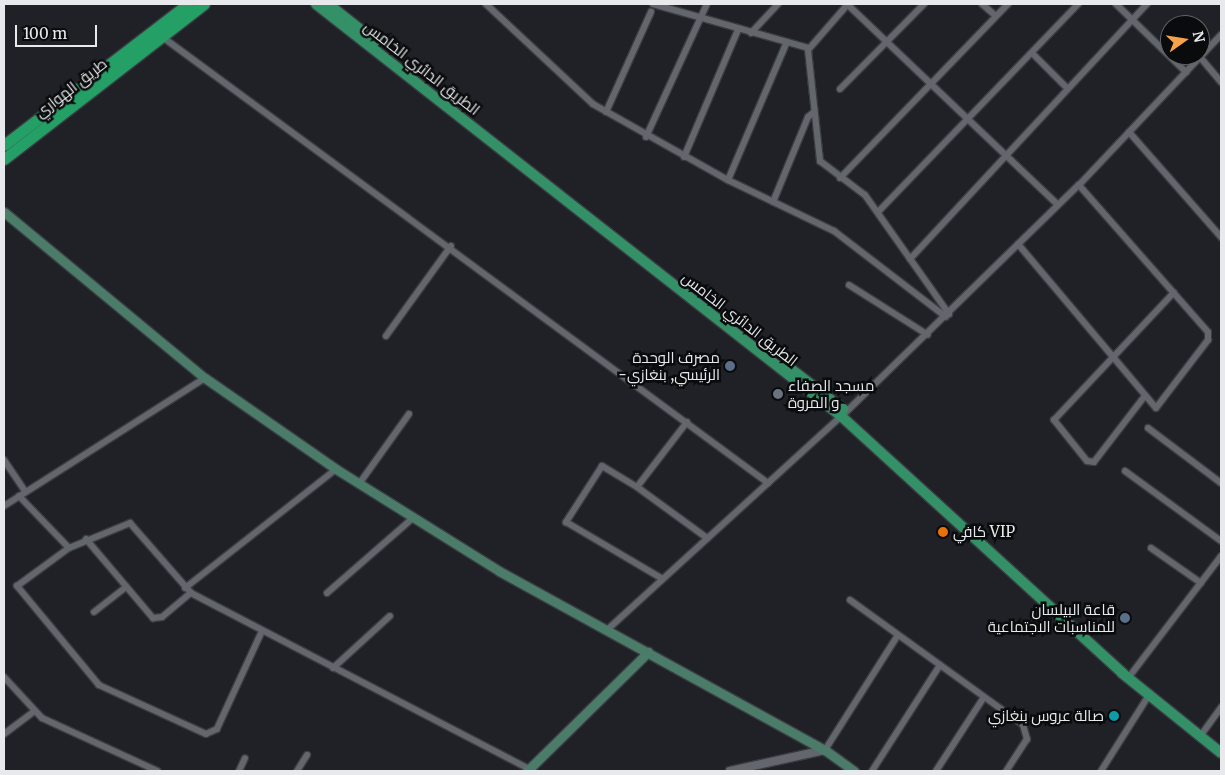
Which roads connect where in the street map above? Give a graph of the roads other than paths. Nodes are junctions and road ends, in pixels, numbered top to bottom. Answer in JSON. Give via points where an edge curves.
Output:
{"nodes":[{"id":1,"x":188,"y":4,"type":"edge"},
{"id":2,"x":204,"y":4,"type":"edge"},
{"id":3,"x":316,"y":4,"type":"edge"},
{"id":4,"x":328,"y":4,"type":"edge"},
{"id":5,"x":486,"y":4,"type":"edge"},
{"id":6,"x":653,"y":4,"type":"edge"},
{"id":7,"x":707,"y":4,"type":"edge"},
{"id":8,"x":778,"y":4,"type":"edge"},
{"id":9,"x":847,"y":4,"type":"edge"},
{"id":10,"x":924,"y":4,"type":"edge"},
{"id":11,"x":982,"y":4,"type":"edge"},
{"id":12,"x":1008,"y":4,"type":"edge"},
{"id":13,"x":1078,"y":4,"type":"edge"},
{"id":14,"x":1116,"y":4,"type":"edge"},
{"id":15,"x":1147,"y":4,"type":"edge"},
{"id":16,"x":651,"y":12,"type":"dead end"},
{"id":17,"x":996,"y":16,"type":"junction"},
{"id":18,"x":1132,"y":19,"type":"junction"},
{"id":19,"x":697,"y":20,"type":"junction"},
{"id":20,"x":738,"y":30,"type":"junction"},
{"id":21,"x":751,"y":33,"type":"junction"},
{"id":22,"x":1221,"y":35,"type":"edge"},
{"id":23,"x":161,"y":36,"type":"junction"},
{"id":24,"x":787,"y":42,"type":"junction"},
{"id":25,"x":887,"y":42,"type":"junction"},
{"id":26,"x":1210,"y":47,"type":"edge"},
{"id":27,"x":809,"y":48,"type":"junction"},
{"id":28,"x":1032,"y":53,"type":"junction"},
{"id":29,"x":119,"y":63,"type":"junction"},
{"id":30,"x":1193,"y":65,"type":"edge"},
{"id":31,"x":1207,"y":65,"type":"edge"},
{"id":32,"x":1186,"y":72,"type":"junction"},
{"id":33,"x":1221,"y":82,"type":"edge"},
{"id":34,"x":931,"y":83,"type":"junction"},
{"id":35,"x":1067,"y":88,"type":"junction"},
{"id":36,"x":840,"y":89,"type":"dead end"},
{"id":37,"x":606,"y":112,"type":"junction"},
{"id":38,"x":814,"y":112,"type":"junction"},
{"id":39,"x":969,"y":120,"type":"junction"},
{"id":40,"x":1129,"y":132,"type":"junction"},
{"id":41,"x":646,"y":137,"type":"junction"},
{"id":42,"x":496,"y":141,"type":"junction"},
{"id":43,"x":4,"y":145,"type":"edge"},
{"id":44,"x":1005,"y":154,"type":"junction"},
{"id":45,"x":684,"y":157,"type":"junction"},
{"id":46,"x":4,"y":159,"type":"edge"},
{"id":47,"x":840,"y":178,"type":"junction"},
{"id":48,"x":728,"y":180,"type":"junction"},
{"id":49,"x":1079,"y":185,"type":"junction"},
{"id":50,"x":773,"y":202,"type":"junction"},
{"id":51,"x":1057,"y":204,"type":"junction"},
{"id":52,"x":4,"y":212,"type":"edge"},
{"id":53,"x":878,"y":212,"type":"junction"},
{"id":54,"x":1221,"y":237,"type":"edge"},
{"id":55,"x":1018,"y":244,"type":"junction"},
{"id":56,"x":450,"y":246,"type":"junction"},
{"id":57,"x":910,"y":259,"type":"junction"},
{"id":58,"x":849,"y":285,"type":"dead end"},
{"id":59,"x":1174,"y":292,"type":"junction"},
{"id":60,"x":947,"y":316,"type":"junction"},
{"id":61,"x":928,"y":335,"type":"junction"},
{"id":62,"x":386,"y":336,"type":"dead end"},
{"id":63,"x":1111,"y":355,"type":"junction"},
{"id":64,"x":205,"y":378,"type":"junction"},
{"id":65,"x":1144,"y":397,"type":"junction"},
{"id":66,"x":409,"y":414,"type":"dead end"},
{"id":67,"x":843,"y":414,"type":"junction"},
{"id":68,"x":687,"y":422,"type":"junction"},
{"id":69,"x":1148,"y":428,"type":"dead end"},
{"id":70,"x":4,"y":460,"type":"edge"},
{"id":71,"x":336,"y":469,"type":"junction"},
{"id":72,"x":1125,"y":471,"type":"dead end"},
{"id":73,"x":768,"y":483,"type":"junction"},
{"id":74,"x":1221,"y":483,"type":"edge"},
{"id":75,"x":359,"y":484,"type":"junction"},
{"id":76,"x":637,"y":487,"type":"junction"},
{"id":77,"x":25,"y":491,"type":"junction"},
{"id":78,"x":18,"y":496,"type":"junction"},
{"id":79,"x":4,"y":506,"type":"edge"},
{"id":80,"x":413,"y":518,"type":"junction"},
{"id":81,"x":707,"y":538,"type":"junction"},
{"id":82,"x":86,"y":539,"type":"junction"},
{"id":83,"x":1221,"y":542,"type":"edge"},
{"id":84,"x":69,"y":548,"type":"junction"},
{"id":85,"x":1151,"y":548,"type":"dead end"},
{"id":86,"x":1221,"y":556,"type":"edge"},
{"id":87,"x":661,"y":578,"type":"junction"},
{"id":88,"x":1200,"y":583,"type":"junction"},
{"id":89,"x":126,"y":587,"type":"junction"},
{"id":90,"x":185,"y":588,"type":"junction"},
{"id":91,"x":191,"y":593,"type":"junction"},
{"id":92,"x":327,"y":593,"type":"dead end"},
{"id":93,"x":850,"y":600,"type":"dead end"},
{"id":94,"x":94,"y":612,"type":"dead end"},
{"id":95,"x":390,"y":616,"type":"dead end"},
{"id":96,"x":607,"y":630,"type":"junction"},
{"id":97,"x":262,"y":631,"type":"junction"},
{"id":98,"x":898,"y":635,"type":"junction"},
{"id":99,"x":648,"y":652,"type":"junction"},
{"id":100,"x":940,"y":665,"type":"junction"},
{"id":101,"x":333,"y":668,"type":"junction"},
{"id":102,"x":1132,"y":672,"type":"junction"},
{"id":103,"x":4,"y":677,"type":"edge"},
{"id":104,"x":1149,"y":695,"type":"junction"},
{"id":105,"x":984,"y":697,"type":"junction"},
{"id":106,"x":1221,"y":708,"type":"edge"},
{"id":107,"x":33,"y":712,"type":"junction"},
{"id":108,"x":1204,"y":731,"type":"junction"},
{"id":109,"x":4,"y":734,"type":"edge"},
{"id":110,"x":1219,"y":747,"type":"edge"},
{"id":111,"x":825,"y":750,"type":"junction"},
{"id":112,"x":307,"y":756,"type":"dead end"},
{"id":113,"x":245,"y":758,"type":"dead end"},
{"id":114,"x":528,"y":770,"type":"edge"},
{"id":115,"x":732,"y":770,"type":"edge"},
{"id":116,"x":157,"y":771,"type":"edge"},
{"id":117,"x":239,"y":771,"type":"edge"},
{"id":118,"x":297,"y":771,"type":"edge"},
{"id":119,"x":854,"y":771,"type":"edge"},
{"id":120,"x":872,"y":771,"type":"edge"},
{"id":121,"x":936,"y":771,"type":"edge"},
{"id":122,"x":1006,"y":771,"type":"edge"},
{"id":123,"x":1101,"y":771,"type":"edge"}],
"edges":[{"from":1,"to":29,"type":"highway","name":"طريق الهواري"},
{"from":2,"to":23,"type":"highway","name":"طريق الهواري"},
{"from":3,"to":42,"type":"main road","name":"الطريق الدائري الخامس"},
{"from":4,"to":42,"type":"main road","name":"الطريق الدائري الخامس"},
{"from":5,"to":37,"type":"street","via":[[518,29],[568,84]]},
{"from":6,"to":19,"type":"street"},
{"from":7,"to":19,"type":"street"},
{"from":8,"to":21,"type":"street"},
{"from":9,"to":25,"type":"street"},
{"from":9,"to":27,"type":"street"},
{"from":10,"to":25,"type":"street"},
{"from":11,"to":17,"type":"street"},
{"from":12,"to":17,"type":"street"},
{"from":13,"to":28,"type":"street"},
{"from":14,"to":18,"type":"street"},
{"from":15,"to":18,"type":"street"},
{"from":16,"to":37,"type":"street"},
{"from":17,"to":34,"type":"street"},
{"from":18,"to":32,"type":"street"},
{"from":18,"to":35,"type":"street"},
{"from":19,"to":20,"type":"street"},
{"from":19,"to":41,"type":"street"},
{"from":20,"to":21,"type":"street"},
{"from":20,"to":45,"type":"street"},
{"from":21,"to":24,"type":"street"},
{"from":22,"to":26,"type":"street"},
{"from":23,"to":29,"type":"highway","name":"طريق الهواري"},
{"from":23,"to":56,"type":"street"},
{"from":24,"to":27,"type":"street"},
{"from":24,"to":48,"type":"street"},
{"from":25,"to":34,"type":"street"},
{"from":25,"to":36,"type":"street"},
{"from":27,"to":38,"type":"street"},
{"from":28,"to":35,"type":"street"},
{"from":28,"to":39,"type":"street"},
{"from":29,"to":43,"type":"highway","name":"طريق الهواري"},
{"from":29,"to":46,"type":"highway","name":"طريق الهواري"},
{"from":30,"to":32,"type":"street"},
{"from":31,"to":33,"type":"street"},
{"from":32,"to":40,"type":"street"},
{"from":34,"to":39,"type":"street"},
{"from":34,"to":47,"type":"street"},
{"from":35,"to":44,"type":"street"},
{"from":37,"to":41,"type":"street"},
{"from":38,"to":47,"type":"street","via":[[820,162]]},
{"from":38,"to":50,"type":"street","via":[[808,117]]},
{"from":39,"to":44,"type":"street"},
{"from":39,"to":53,"type":"street"},
{"from":40,"to":49,"type":"street"},
{"from":40,"to":54,"type":"street"},
{"from":41,"to":45,"type":"street"},
{"from":42,"to":67,"type":"main road","name":"الطريق الدائري الخامس"},
{"from":44,"to":51,"type":"street"},
{"from":44,"to":57,"type":"street"},
{"from":45,"to":48,"type":"street"},
{"from":47,"to":53,"type":"street","via":[[865,195]]},
{"from":48,"to":50,"type":"street"},
{"from":49,"to":51,"type":"street"},
{"from":49,"to":59,"type":"street"},
{"from":50,"to":60,"type":"street","via":[[834,231]]},
{"from":51,"to":55,"type":"street"},
{"from":52,"to":64,"type":"main road"},
{"from":53,"to":57,"type":"street"},
{"from":55,"to":60,"type":"street"},
{"from":55,"to":63,"type":"street"},
{"from":56,"to":62,"type":"street"},
{"from":56,"to":68,"type":"street"},
{"from":57,"to":60,"type":"street"},
{"from":58,"to":61,"type":"street"},
{"from":59,"to":63,"type":"street"},
{"from":59,"to":65,"type":"street","via":[[1210,336],[1156,408]]},
{"from":60,"to":61,"type":"street"},
{"from":61,"to":67,"type":"street"},
{"from":63,"to":65,"type":"street"},
{"from":63,"to":65,"type":"street","via":[[1054,416],[1087,461],[1094,462]]},
{"from":64,"to":71,"type":"main road"},
{"from":64,"to":77,"type":"street"},
{"from":66,"to":75,"type":"street"},
{"from":67,"to":73,"type":"street"},
{"from":67,"to":102,"type":"main road","name":"الطريق الدائري الخامس"},
{"from":67,"to":104,"type":"main road","name":"الطريق الدائري الخامس"},
{"from":68,"to":73,"type":"street"},
{"from":68,"to":76,"type":"street"},
{"from":69,"to":74,"type":"street"},
{"from":70,"to":77,"type":"street"},
{"from":71,"to":75,"type":"main road"},
{"from":71,"to":90,"type":"street"},
{"from":72,"to":83,"type":"street"},
{"from":73,"to":81,"type":"street"},
{"from":75,"to":80,"type":"main road"},
{"from":76,"to":81,"type":"street"},
{"from":76,"to":87,"type":"street","via":[[609,466],[602,466],[566,522]]},
{"from":77,"to":78,"type":"street"},
{"from":78,"to":79,"type":"street"},
{"from":78,"to":84,"type":"street"},
{"from":80,"to":92,"type":"street"},
{"from":80,"to":96,"type":"main road"},
{"from":81,"to":87,"type":"street"},
{"from":82,"to":84,"type":"street"},
{"from":82,"to":89,"type":"street"},
{"from":82,"to":90,"type":"street","via":[[130,523]]},
{"from":84,"to":97,"type":"street","via":[[21,579],[18,590],[99,685],[155,713],[212,733]]},
{"from":85,"to":88,"type":"street"},
{"from":86,"to":88,"type":"street"},
{"from":87,"to":96,"type":"street"},
{"from":88,"to":102,"type":"street"},
{"from":89,"to":91,"type":"street","via":[[155,619]]},
{"from":89,"to":94,"type":"street"},
{"from":90,"to":91,"type":"street"},
{"from":91,"to":97,"type":"street"},
{"from":93,"to":98,"type":"street"},
{"from":95,"to":101,"type":"street"},
{"from":96,"to":99,"type":"main road"},
{"from":97,"to":101,"type":"street"},
{"from":98,"to":100,"type":"street"},
{"from":98,"to":111,"type":"street"},
{"from":99,"to":111,"type":"main road"},
{"from":99,"to":114,"type":"main road"},
{"from":100,"to":105,"type":"street"},
{"from":100,"to":120,"type":"street"},
{"from":101,"to":114,"type":"street"},
{"from":102,"to":108,"type":"main road","name":"الطريق الدائري الخامس"},
{"from":103,"to":107,"type":"street"},
{"from":104,"to":110,"type":"main road","name":"الطريق الدائري الخامس"},
{"from":104,"to":123,"type":"street"},
{"from":105,"to":121,"type":"street"},
{"from":105,"to":122,"type":"street","via":[[1028,732]]},
{"from":106,"to":108,"type":"street"},
{"from":107,"to":109,"type":"street"},
{"from":107,"to":116,"type":"street"},
{"from":108,"to":110,"type":"main road","name":"الطريق الدائري الخامس"},
{"from":111,"to":115,"type":"street"},
{"from":111,"to":119,"type":"main road"},
{"from":112,"to":118,"type":"street"},
{"from":113,"to":117,"type":"street"}]}
